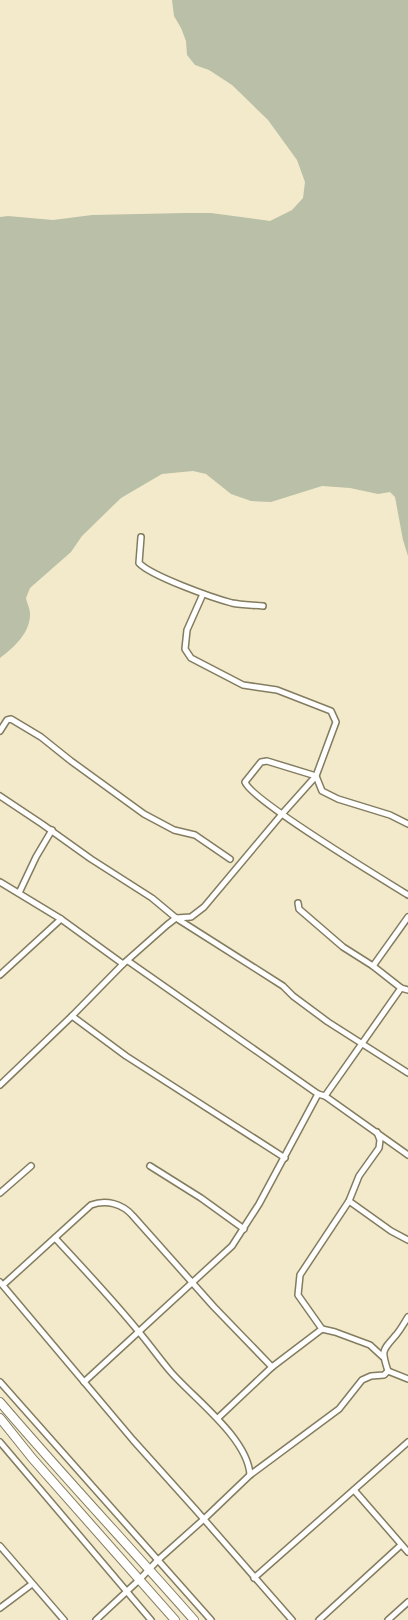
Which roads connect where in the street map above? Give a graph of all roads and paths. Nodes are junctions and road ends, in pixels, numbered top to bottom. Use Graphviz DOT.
graph roads {
  1 [pos="141,537"];
  2 [pos="203,594"];
  3 [pos="263,606"];
  4 [pos="0,731"];
  5 [pos="316,776"];
  6 [pos="0,796"];
  7 [pos="282,814"];
  8 [pos="408,824"];
  9 [pos="52,830"];
  10 [pos="230,859"];
  11 [pos="0,882"];
  12 [pos="19,893"];
  13 [pos="408,896"];
  14 [pos="298,903"];
  15 [pos="408,917"];
  16 [pos="176,918"];
  17 [pos="60,919"];
  18 [pos="126,963"];
  19 [pos="373,966"];
  20 [pos="1,974"];
  21 [pos="401,988"];
  22 [pos="408,990"];
  23 [pos="72,1016"];
  24 [pos="363,1043"];
  25 [pos="408,1074"];
  26 [pos="0,1084"];
  27 [pos="318,1094"];
  28 [pos="325,1096"];
  29 [pos="377,1132"];
  30 [pos="408,1154"];
  31 [pos="285,1158"];
  32 [pos="31,1166"];
  33 [pos="150,1166"];
  34 [pos="0,1194"];
  35 [pos="349,1201"];
  36 [pos="244,1229"];
  37 [pos="55,1238"];
  38 [pos="408,1240"];
  39 [pos="193,1283"];
  40 [pos="1,1284"];
  41 [pos="408,1317"];
  42 [pos="322,1329"];
  43 [pos="140,1332"];
  44 [pos="383,1357"];
  45 [pos="272,1367"];
  46 [pos="388,1371"];
  47 [pos="408,1379"];
  48 [pos="0,1382"];
  49 [pos="84,1382"];
  50 [pos="0,1402"];
  51 [pos="0,1418"];
  52 [pos="218,1418"];
  53 [pos="0,1442"];
  54 [pos="408,1442"];
  55 [pos="250,1475"];
  56 [pos="354,1490"];
  57 [pos="204,1519"];
  58 [pos="402,1545"];
  59 [pos="0,1546"];
  60 [pos="408,1552"];
  61 [pos="158,1560"];
  62 [pos="149,1568"];
  63 [pos="254,1578"];
  64 [pos="139,1580"];
  65 [pos="32,1584"];
  66 [pos="126,1592"];
  67 [pos="408,1602"];
  68 [pos="0,1608"];
  69 [pos="64,1620"];
  70 [pos="96,1620"];
  71 [pos="151,1620"];
  72 [pos="175,1620"];
  73 [pos="194,1620"];
  74 [pos="211,1620"];
  75 [pos="292,1620"];
  76 [pos="319,1620"];
  77 [pos="388,1620"];
  1 -- 2 [label="street"];
  2 -- 3 [label="street"];
  2 -- 5 [label="street"];
  4 -- 10 [label="street"];
  5 -- 7 [label="street"];
  5 -- 7 [label="street"];
  5 -- 8 [label="street"];
  6 -- 9 [label="street"];
  7 -- 13 [label="street"];
  7 -- 16 [label="street"];
  9 -- 12 [label="street"];
  9 -- 16 [label="street"];
  11 -- 12 [label="street"];
  12 -- 17 [label="street"];
  14 -- 19 [label="street"];
  15 -- 19 [label="street"];
  16 -- 18 [label="street"];
  16 -- 24 [label="street"];
  17 -- 18 [label="street"];
  17 -- 20 [label="street"];
  18 -- 23 [label="street"];
  18 -- 27 [label="street"];
  19 -- 21 [label="street"];
  21 -- 22 [label="street"];
  21 -- 24 [label="street"];
  23 -- 26 [label="street"];
  23 -- 31 [label="street"];
  24 -- 25 [label="street"];
  24 -- 28 [label="street"];
  27 -- 28 [label="street"];
  27 -- 31 [label="street"];
  28 -- 29 [label="street"];
  29 -- 30 [label="street"];
  29 -- 35 [label="street"];
  31 -- 36 [label="street"];
  32 -- 34 [label="street"];
  33 -- 36 [label="street"];
  35 -- 38 [label="street"];
  35 -- 42 [label="street"];
  36 -- 39 [label="street"];
  37 -- 39 [label="street"];
  37 -- 40 [label="street"];
  37 -- 43 [label="street"];
  39 -- 43 [label="street"];
  39 -- 45 [label="street"];
  40 -- 49 [label="street"];
  41 -- 44 [label="street"];
  42 -- 44 [label="street"];
  42 -- 45 [label="street"];
  43 -- 49 [label="street"];
  43 -- 52 [label="street"];
  44 -- 46 [label="street"];
  45 -- 52 [label="street"];
  46 -- 47 [label="street"];
  46 -- 55 [label="street"];
  48 -- 61 [label="street"];
  49 -- 57 [label="street"];
  50 -- 62 [label="main road"];
  51 -- 64 [label="main road"];
  52 -- 55 [label="street"];
  53 -- 66 [label="street"];
  54 -- 56 [label="street"];
  55 -- 57 [label="street"];
  56 -- 58 [label="street"];
  56 -- 63 [label="street"];
  57 -- 61 [label="street"];
  57 -- 63 [label="street"];
  58 -- 60 [label="street"];
  58 -- 76 [label="street"];
  59 -- 65 [label="street"];
  61 -- 62 [label="street"];
  61 -- 74 [label="street"];
  62 -- 64 [label="street"];
  62 -- 73 [label="main road"];
  63 -- 75 [label="street"];
  64 -- 66 [label="street"];
  64 -- 72 [label="main road"];
  65 -- 68 [label="street"];
  65 -- 69 [label="street"];
  66 -- 70 [label="street"];
  66 -- 71 [label="street"];
  67 -- 77 [label="street"];
}
